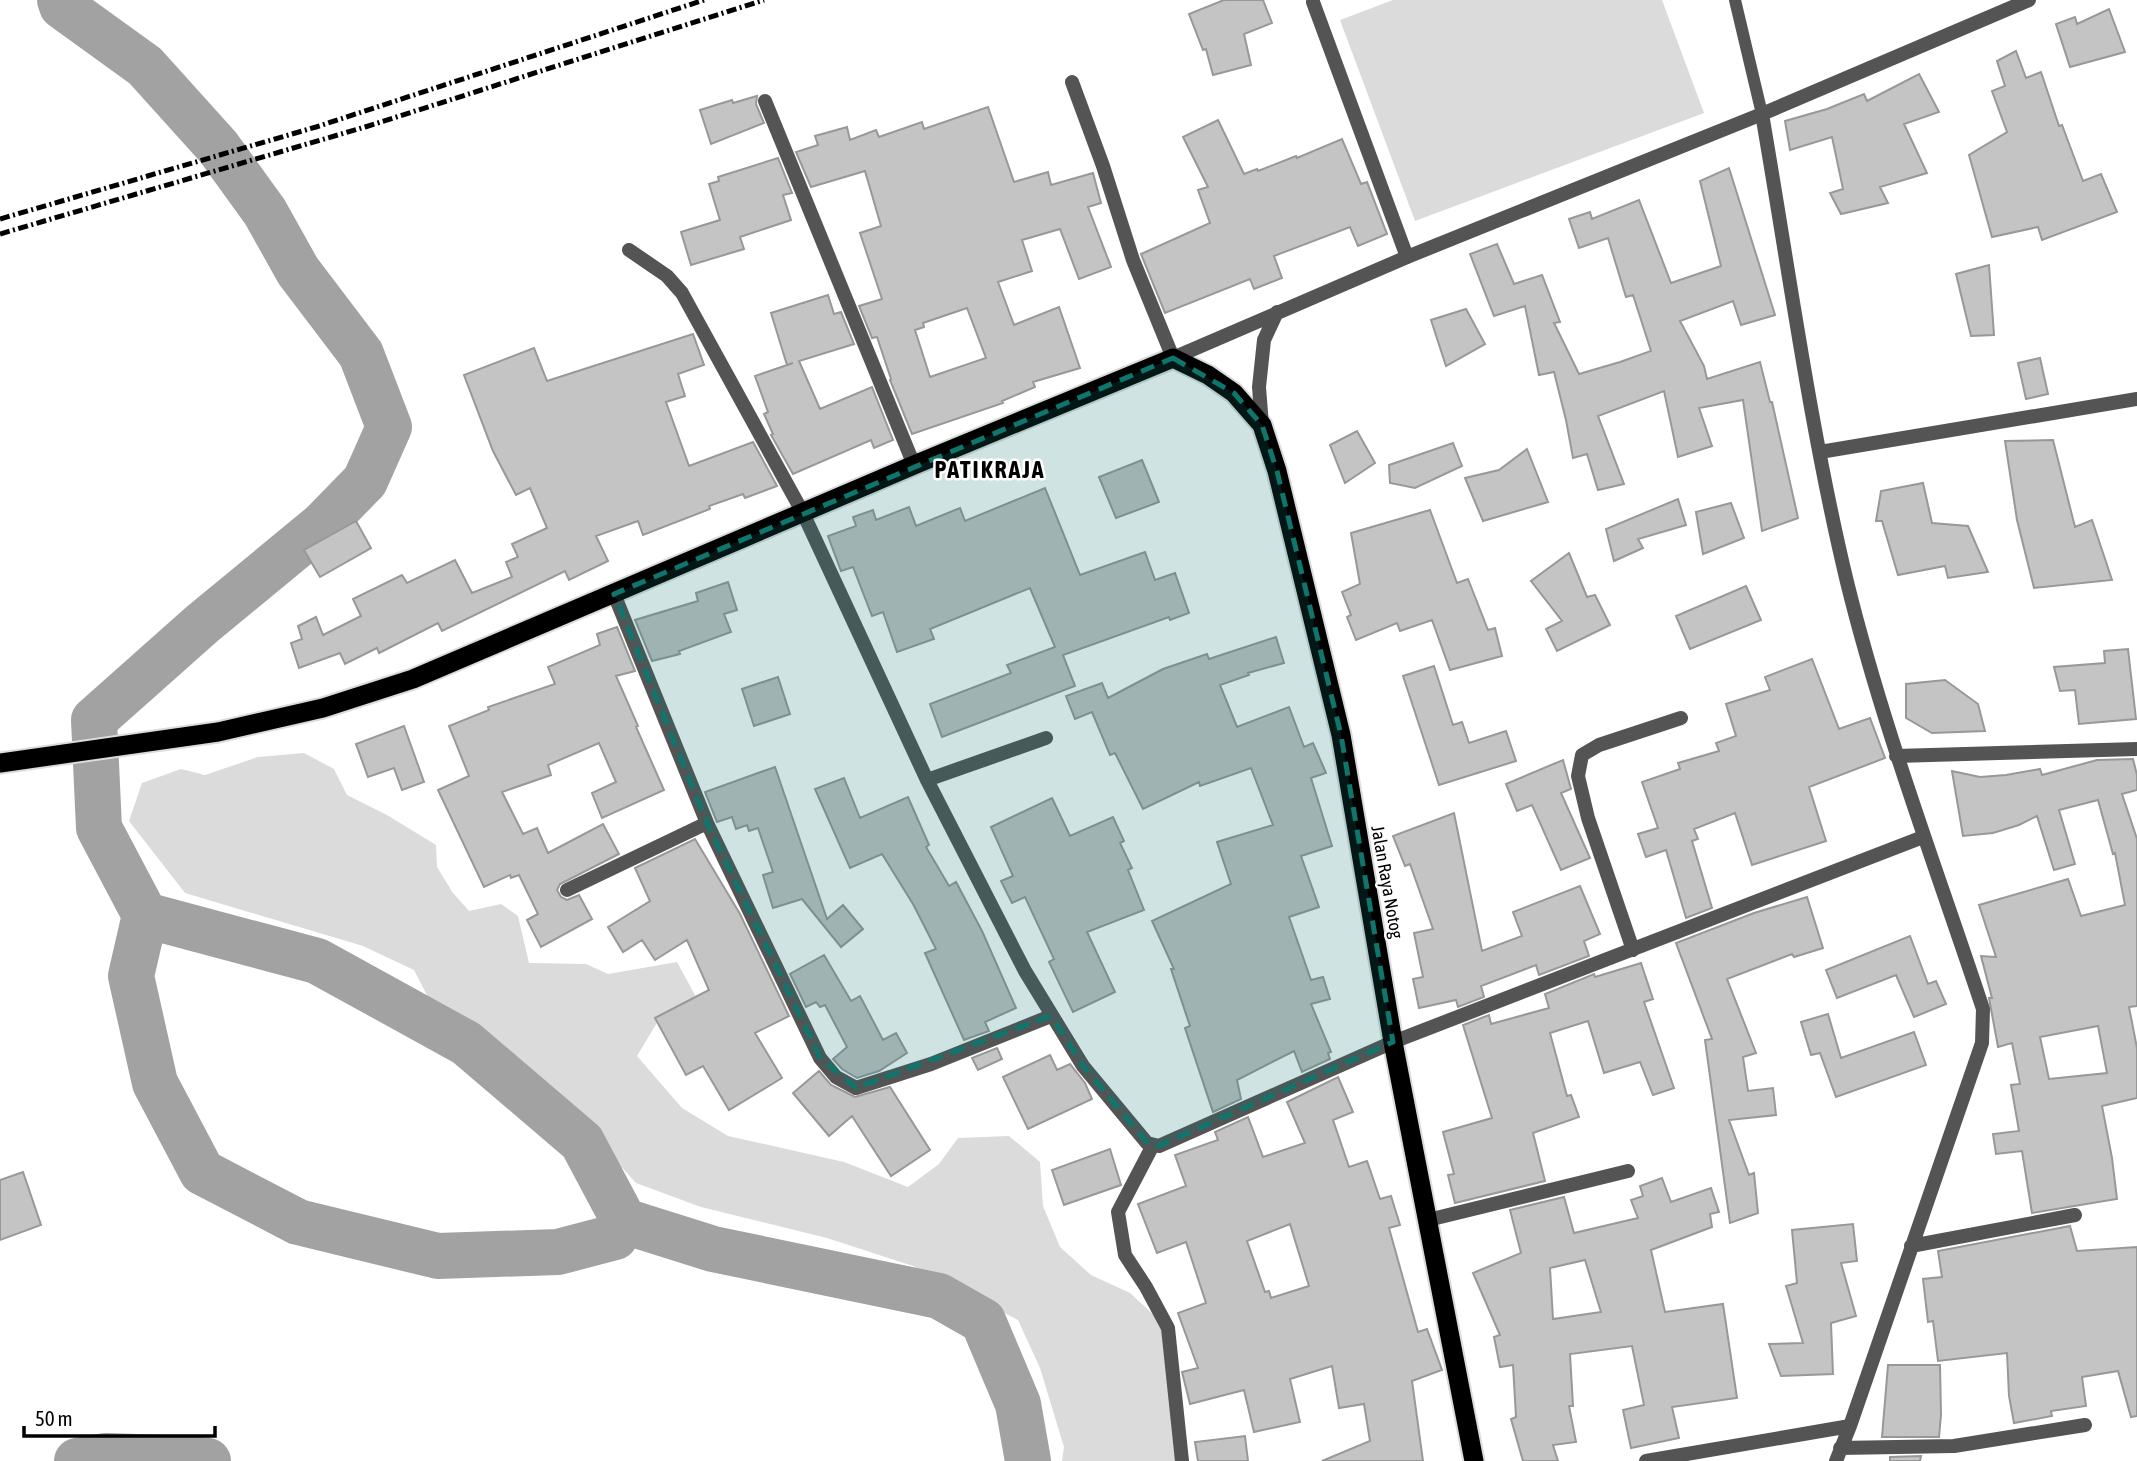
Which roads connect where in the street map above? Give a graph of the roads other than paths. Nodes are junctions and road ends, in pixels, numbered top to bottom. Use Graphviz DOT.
graph roads {
  1 [pos="1735,0"];
  2 [pos="2029,0"];
  3 [pos="1313,2"];
  4 [pos="1072,82"];
  5 [pos="765,101"];
  6 [pos="1762,114"];
  7 [pos="629,250"];
  8 [pos="1407,257"];
  9 [pos="1277,312"];
  10 [pos="1173,358"];
  11 [pos="2137,399"];
  12 [pos="1262,425"];
  13 [pos="1820,452"];
  14 [pos="914,465"];
  15 [pos="803,513"];
  16 [pos="614,594"];
  17 [pos="1681,718"];
  18 [pos="1046,738"];
  19 [pos="2137,749"];
  20 [pos="1896,756"];
  21 [pos="0,763"];
  22 [pos="928,780"];
  23 [pos="707,823"];
  24 [pos="1923,837"];
  25 [pos="566,890"];
  26 [pos="1633,950"];
  27 [pos="1051,1016"];
  28 [pos="1393,1042"];
  29 [pos="1153,1145"];
  30 [pos="1628,1171"];
  31 [pos="2075,1215"];
  32 [pos="1429,1220"];
  33 [pos="1911,1246"];
  34 [pos="1850,1426"];
  35 [pos="2085,1426"];
  36 [pos="1838,1455"];
  37 [pos="1182,1461"];
  38 [pos="1474,1461"];
  39 [pos="1646,1461"];
  1 -- 6 [label="lane"];
  2 -- 6 [label="street"];
  3 -- 8 [label="street"];
  4 -- 10 [label="street"];
  5 -- 14 [label="street"];
  6 -- 8 [label="street"];
  6 -- 13 [label="street"];
  7 -- 15 [label="street"];
  8 -- 9 [label="street"];
  9 -- 10 [label="street"];
  9 -- 12 [label="street"];
  10 -- 12 [label="highway, Jalan Raya Notog"];
  10 -- 14 [label="highway"];
  11 -- 13 [label="street"];
  12 -- 28 [label="highway, Jalan Raya Notog"];
  13 -- 20 [label="street"];
  14 -- 15 [label="highway"];
  15 -- 16 [label="highway"];
  15 -- 22 [label="street"];
  16 -- 21 [label="highway"];
  16 -- 23 [label="street"];
  17 -- 26 [label="street"];
  18 -- 22 [label="street"];
  19 -- 20 [label="street"];
  20 -- 24 [label="street"];
  22 -- 27 [label="street"];
  23 -- 25 [label="street"];
  23 -- 27 [label="street"];
  24 -- 26 [label="street"];
  24 -- 33 [label="street"];
  26 -- 28 [label="street"];
  27 -- 29 [label="street"];
  28 -- 29 [label="street"];
  28 -- 32 [label="highway, Jalan Raya Notog"];
  29 -- 37 [label="street"];
  30 -- 32 [label="street"];
  31 -- 33 [label="street"];
  32 -- 38 [label="highway, Jalan Raya Notog"];
  33 -- 34 [label="street"];
  34 -- 36 [label="street"];
  34 -- 39 [label="street"];
  35 -- 36 [label="street"];
}
